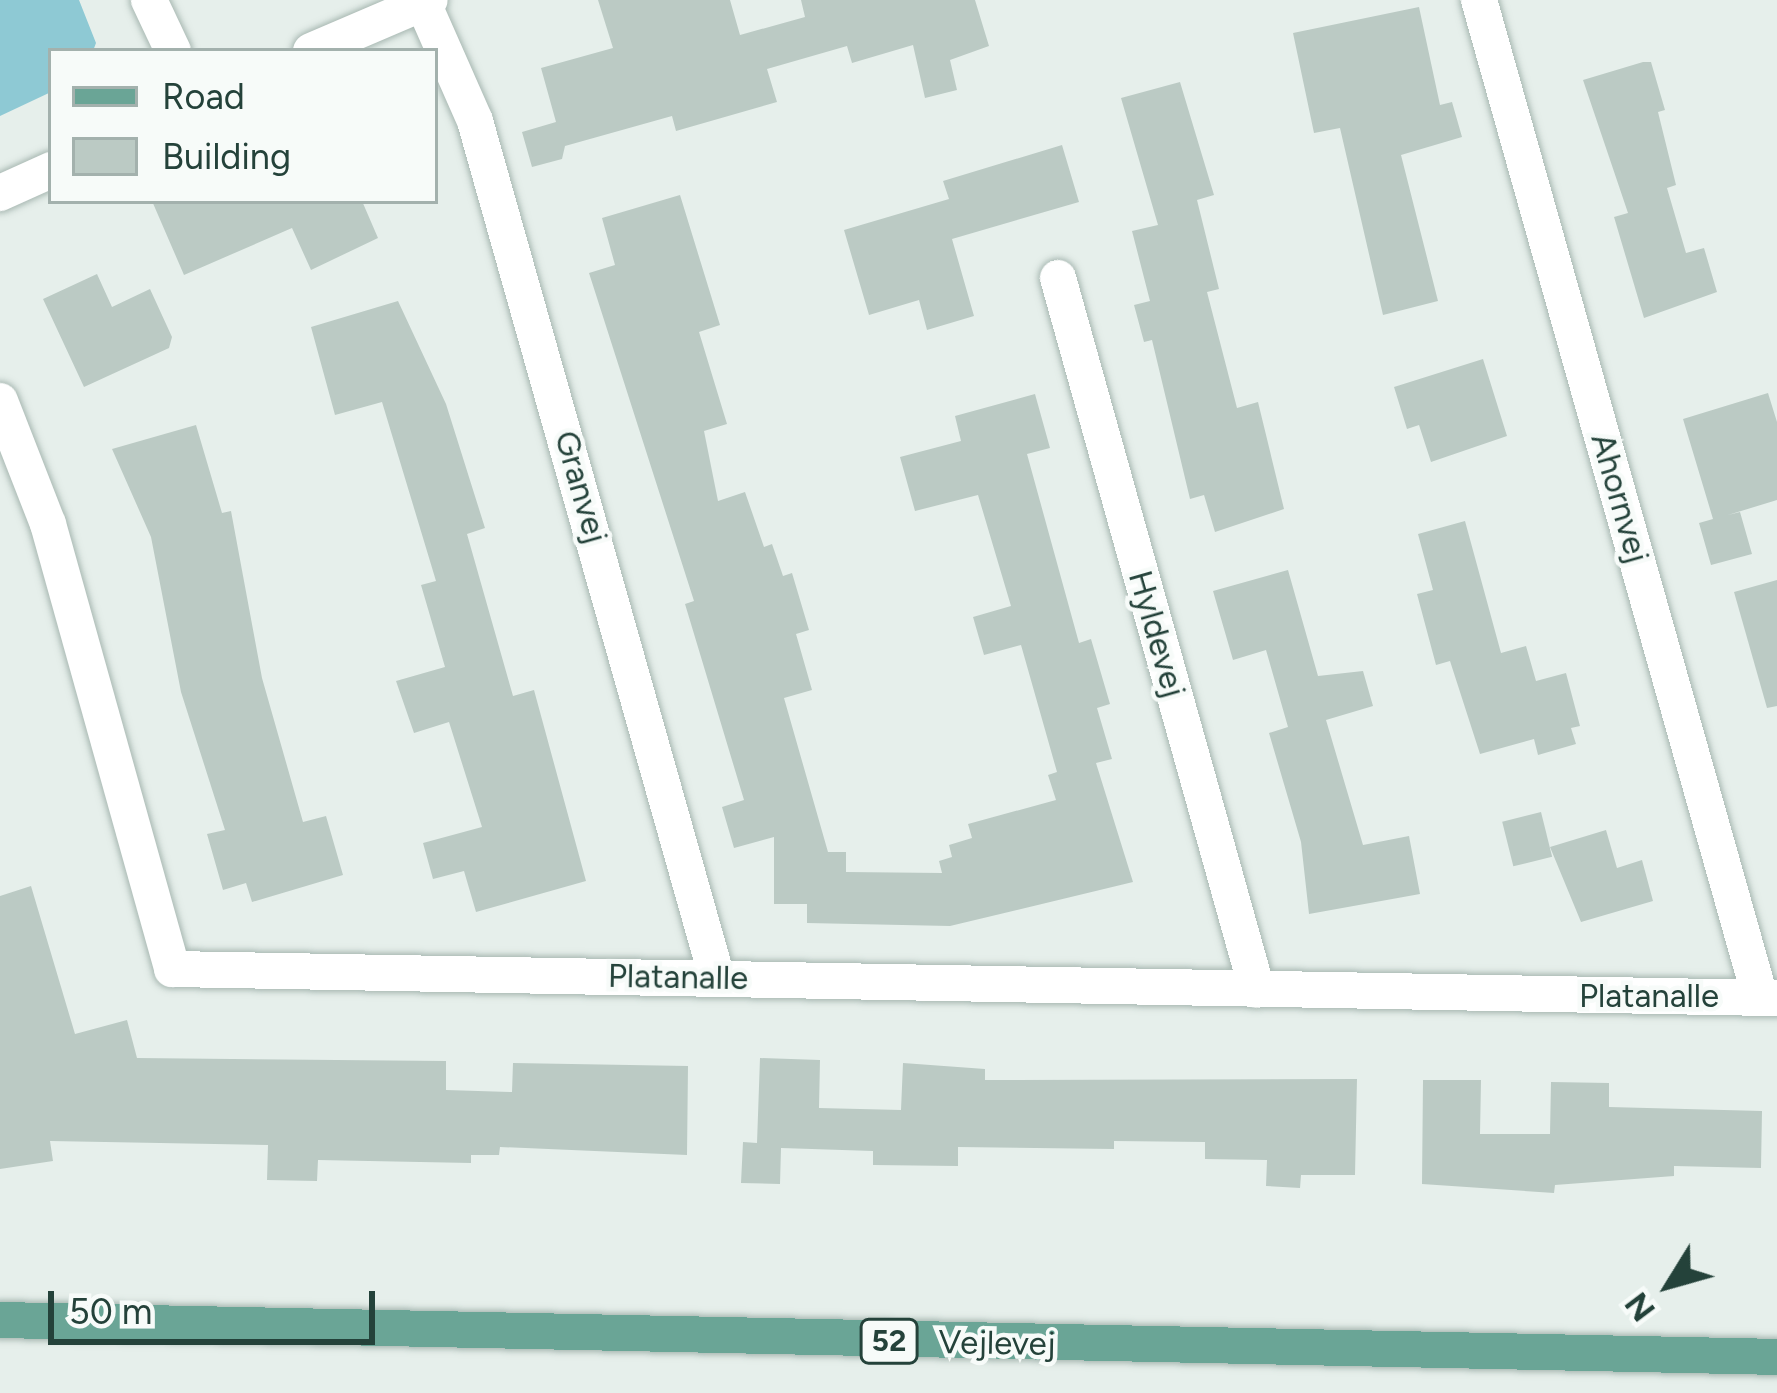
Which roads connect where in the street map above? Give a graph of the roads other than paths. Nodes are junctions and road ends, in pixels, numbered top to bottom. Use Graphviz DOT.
graph roads {
  1 [pos="149,0"];
  2 [pos="1479,0"];
  3 [pos="427,2"];
  4 [pos="171,48"];
  5 [pos="317,48"];
  6 [pos="48,171"];
  7 [pos="0,194"];
  8 [pos="1058,278"];
  9 [pos="0,401"];
  10 [pos="717,978"];
  11 [pos="1256,990"];
  12 [pos="1768,997"];
  13 [pos="0,1320"];
  14 [pos="1777,1357"];
  1 -- 4 [label="street"];
  2 -- 12 [label="street, Ahornvej"];
  3 -- 5 [label="street"];
  3 -- 10 [label="street, Granvej"];
  6 -- 7 [label="street"];
  8 -- 11 [label="street, Hyldevej"];
  9 -- 10 [label="street, Platanalle"];
  10 -- 11 [label="street, Platanalle"];
  11 -- 12 [label="street, Platanalle"];
  13 -- 14 [label="main road, Vejlevej / 52"];
}
